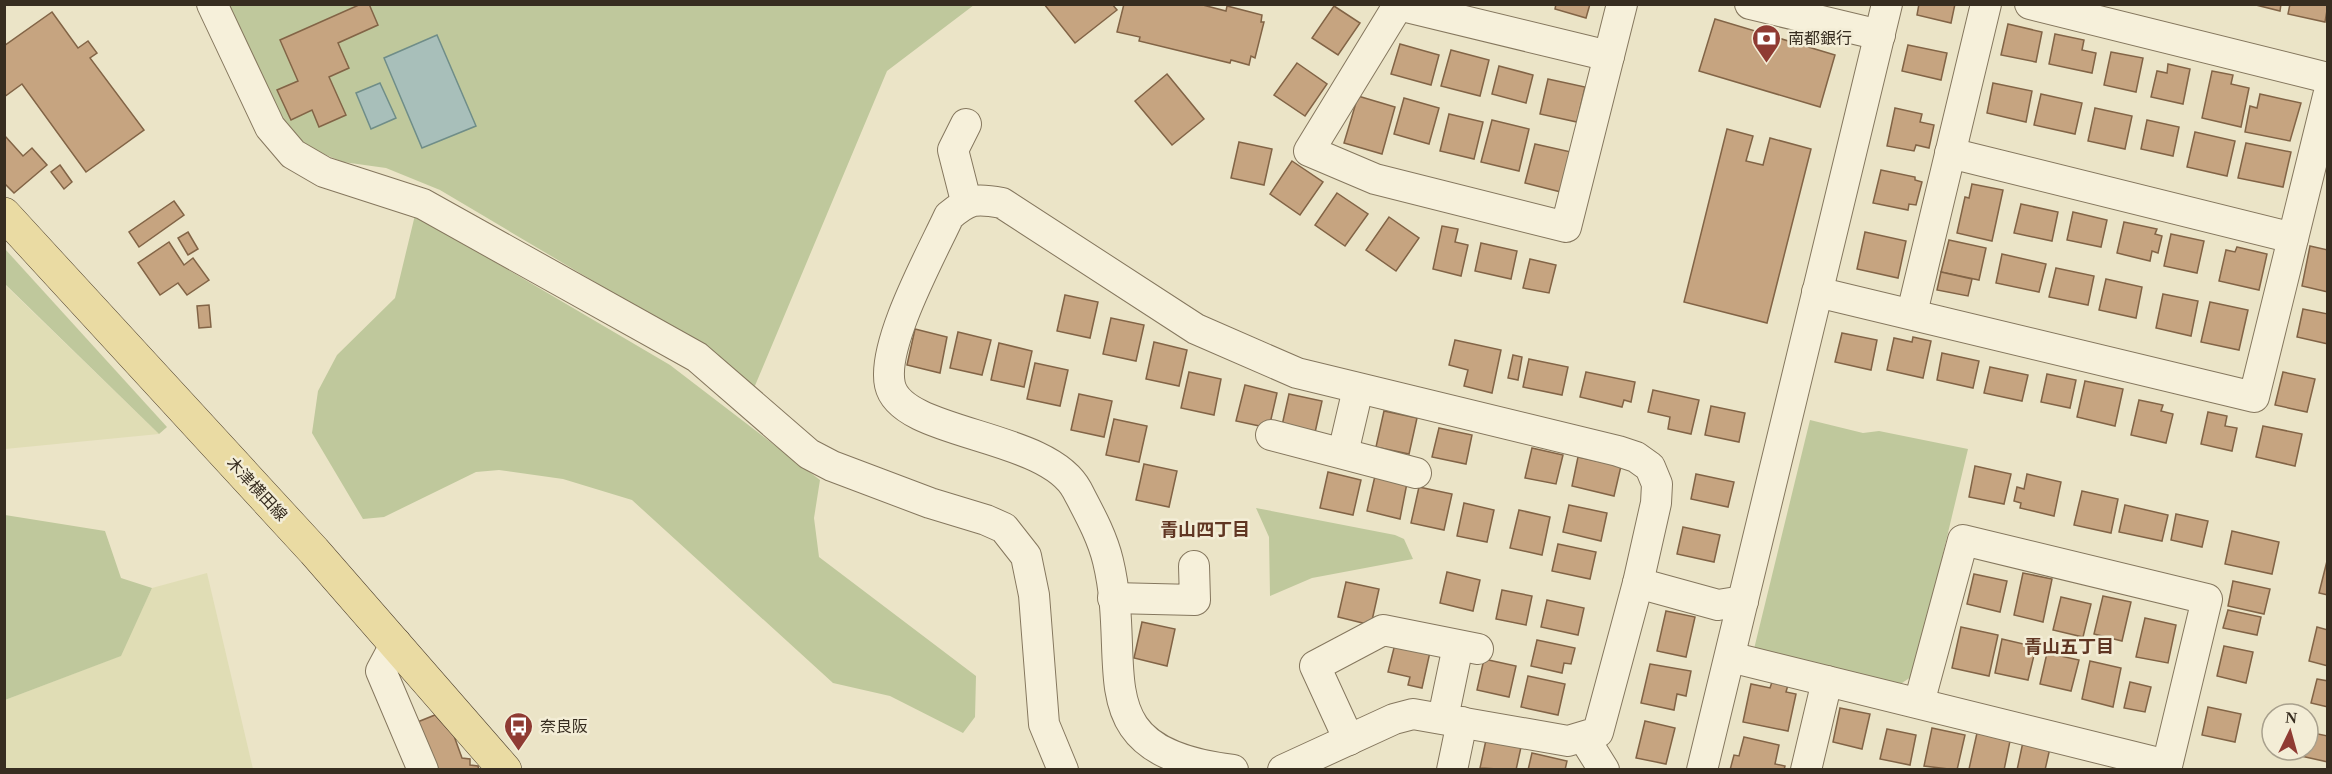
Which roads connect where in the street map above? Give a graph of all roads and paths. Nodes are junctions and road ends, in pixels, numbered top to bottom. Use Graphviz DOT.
graph roads {
  1 [pos="212,4"];
  2 [pos="1622,4"];
  3 [pos="1750,4"];
  4 [pos="1887,4"];
  5 [pos="1986,4"];
  6 [pos="2030,4"];
  7 [pos="1398,5"];
  8 [pos="1880,35"];
  9 [pos="1609,56"];
  10 [pos="2328,78"];
  11 [pos="2328,96"];
  12 [pos="966,124"];
  13 [pos="1950,153"];
  14 [pos="966,201"];
  15 [pos="4,214"];
  16 [pos="2293,238"];
  17 [pos="1817,292"];
  18 [pos="1912,313"];
  19 [pos="1358,389"];
  20 [pos="1271,435"];
  21 [pos="1343,453"];
  22 [pos="1416,474"];
  23 [pos="1194,566"];
  24 [pos="1638,583"];
  25 [pos="1113,598"];
  26 [pos="1743,602"];
  27 [pos="396,643"];
  28 [pos="1730,657"];
  29 [pos="1827,681"];
  30 [pos="1919,703"];
  31 [pos="1453,720"];
  32 [pos="1584,738"];
  33 [pos="1349,740"];
  34 [pos="2167,767"];
  35 [pos="1214,768"];
  36 [pos="423,770"];
  37 [pos="505,770"];
  38 [pos="1063,770"];
  39 [pos="1283,770"];
  40 [pos="1452,770"];
  41 [pos="1604,770"];
  42 [pos="1702,770"];
  43 [pos="1806,770"];
  1 -- 38 [label="street"];
  2 -- 9 [label="street"];
  3 -- 8 [label="street"];
  4 -- 8 [label="street"];
  5 -- 13 [label="street"];
  6 -- 10 [label="street"];
  7 -- 9 [label="street"];
  7 -- 9 [label="street"];
  8 -- 17 [label="street"];
  11 -- 16 [label="street"];
  12 -- 14 [label="street"];
  13 -- 16 [label="street"];
  13 -- 18 [label="street"];
  14 -- 19 [label="street"];
  14 -- 25 [label="street"];
  15 -- 27 [label="main road, 木津横田線"];
  16 -- 18 [label="street"];
  17 -- 18 [label="street"];
  17 -- 26 [label="street"];
  19 -- 21 [label="street"];
  19 -- 24 [label="street"];
  20 -- 21 [label="street"];
  21 -- 22 [label="street"];
  23 -- 25 [label="street"];
  24 -- 26 [label="street"];
  24 -- 32 [label="street"];
  25 -- 35 [label="street"];
  26 -- 28 [label="street"];
  27 -- 36 [label="street"];
  27 -- 37 [label="main road, 木津横田線"];
  28 -- 29 [label="street"];
  28 -- 42 [label="street"];
  29 -- 30 [label="street"];
  29 -- 43 [label="street"];
  30 -- 34 [label="street"];
  30 -- 34 [label="street"];
  31 -- 32 [label="street"];
  31 -- 33 [label="street"];
  31 -- 33 [label="street"];
  31 -- 40 [label="street"];
  32 -- 41 [label="street"];
  33 -- 39 [label="street"];
}
